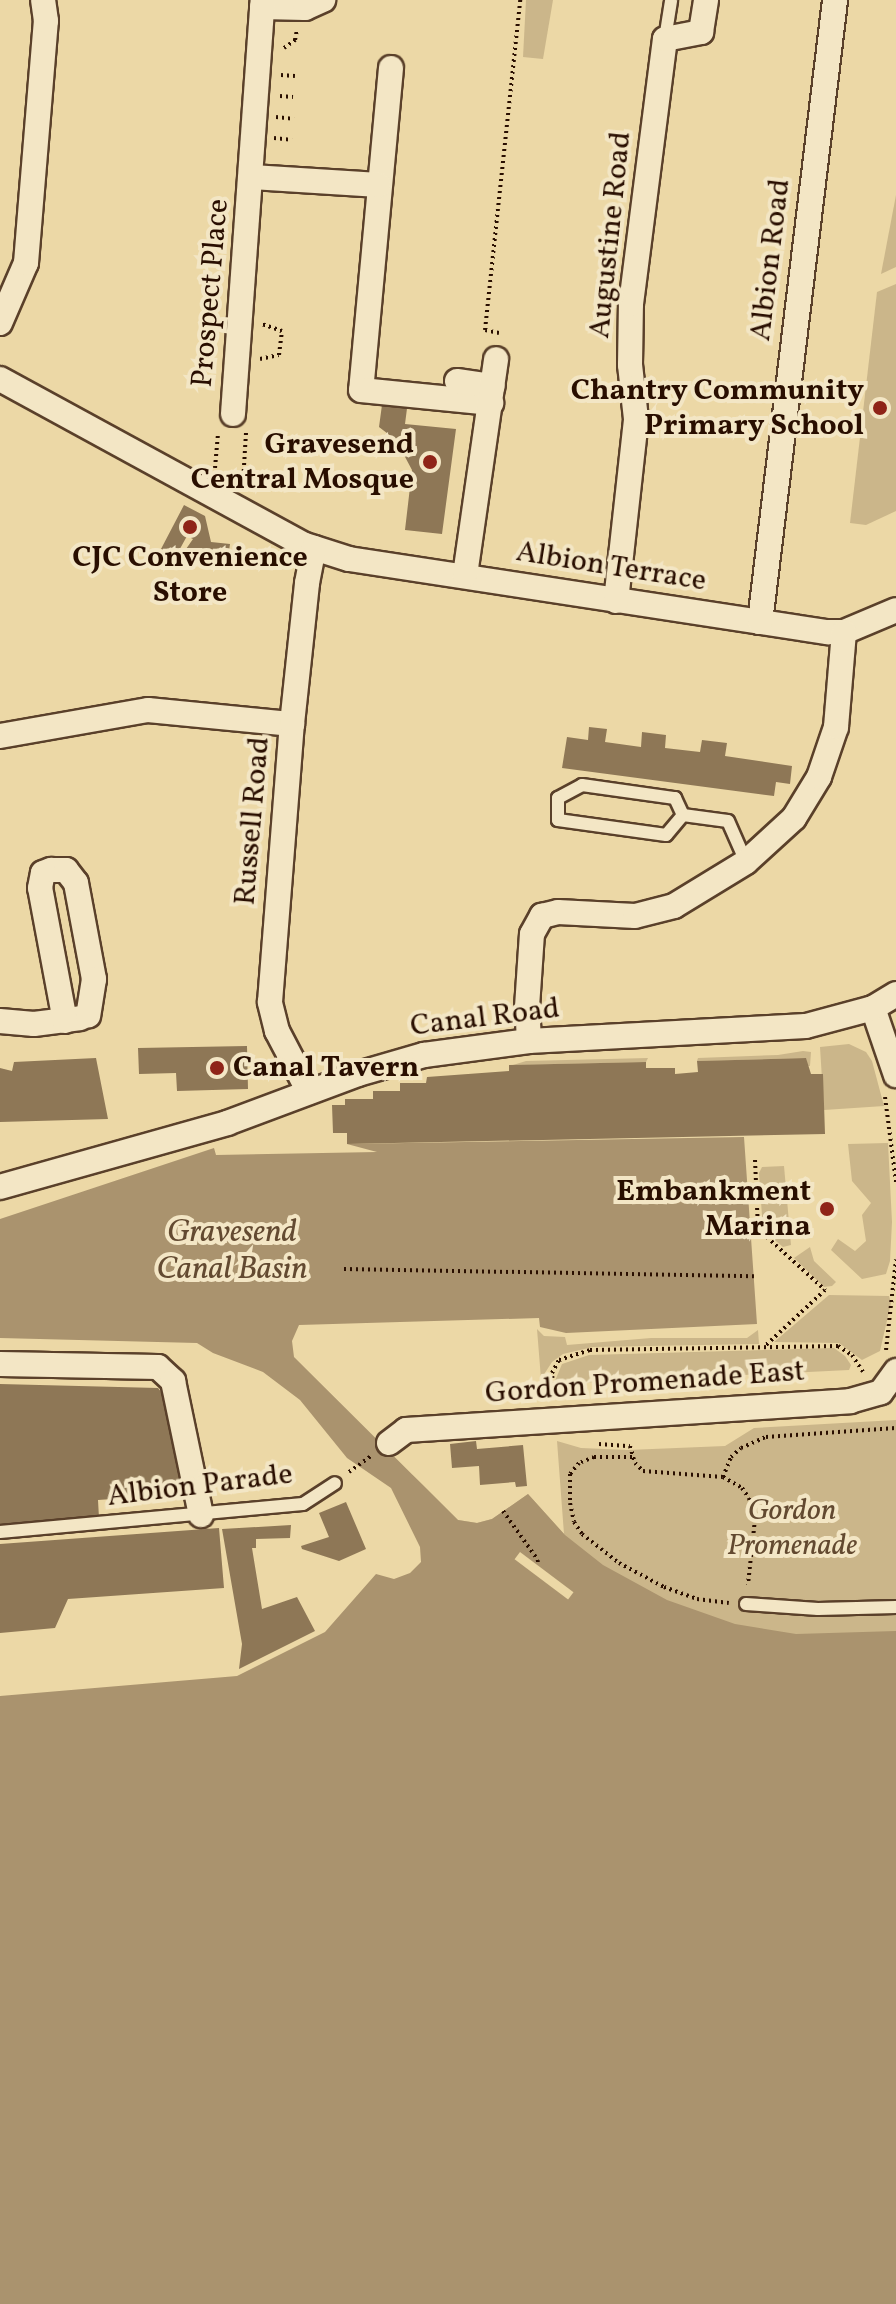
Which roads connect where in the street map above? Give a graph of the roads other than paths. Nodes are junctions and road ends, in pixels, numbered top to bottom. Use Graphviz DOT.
graph roads {
  1 [pos="43,0"];
  2 [pos="323,0"];
  3 [pos="671,0"];
  4 [pos="706,0"];
  5 [pos="835,0"];
  6 [pos="262,4"];
  7 [pos="665,39"];
  8 [pos="391,68"];
  9 [pos="252,177"];
  10 [pos="379,185"];
  11 [pos="0,323"];
  12 [pos="496,359"];
  13 [pos="0,379"];
  14 [pos="457,381"];
  15 [pos="492,394"];
  16 [pos="233,414"];
  17 [pos="314,548"];
  18 [pos="465,575"];
  19 [pos="616,601"];
  20 [pos="896,610"];
  21 [pos="760,622"];
  22 [pos="844,632"];
  23 [pos="292,724"];
  24 [pos="0,736"];
  25 [pos="683,815"];
  26 [pos="746,862"];
  27 [pos="896,994"];
  28 [pos="873,1008"];
  29 [pos="86,1017"];
  30 [pos="0,1021"];
  31 [pos="529,1041"];
  32 [pos="890,1082"];
  33 [pos="309,1092"];
  34 [pos="0,1187"];
  35 [pos="0,1364"];
  36 [pos="889,1370"];
  37 [pos="389,1443"];
  38 [pos="335,1483"];
  39 [pos="201,1515"];
  40 [pos="0,1532"];
  41 [pos="746,1604"];
  42 [pos="896,1607"];
  1 -- 11 [label="street"];
  2 -- 6 [label="street, Prospect Place"];
  3 -- 7 [label="lane"];
  4 -- 7 [label="street"];
  5 -- 21 [label="street, Albion Road"];
  6 -- 9 [label="street, Prospect Place"];
  7 -- 19 [label="street, Augustine Road"];
  8 -- 10 [label="street"];
  9 -- 10 [label="street, Prospect Place"];
  9 -- 16 [label="street, Prospect Place"];
  10 -- 15 [label="street"];
  12 -- 15 [label="street"];
  13 -- 17 [label="street, Albion Terrace"];
  14 -- 15 [label="street"];
  15 -- 18 [label="street"];
  17 -- 18 [label="street, Albion Terrace"];
  17 -- 23 [label="street, Russell Road"];
  18 -- 19 [label="street, Albion Terrace"];
  19 -- 21 [label="street, Albion Terrace"];
  20 -- 22 [label="street, Albion Terrace"];
  21 -- 22 [label="street, Albion Terrace"];
  22 -- 26 [label="street"];
  23 -- 24 [label="street"];
  23 -- 33 [label="street, Russell Road"];
  25 -- 25 [label="lane"];
  25 -- 26 [label="lane"];
  26 -- 31 [label="street"];
  27 -- 28 [label="street, Canal Road"];
  28 -- 31 [label="street, Canal Road"];
  28 -- 32 [label="street"];
  29 -- 29 [label="street"];
  29 -- 30 [label="street"];
  31 -- 33 [label="street, Canal Road"];
  33 -- 34 [label="street, Canal Road"];
  35 -- 39 [label="street"];
  36 -- 37 [label="street, Gordon Promenade East"];
  38 -- 39 [label="lane, Albion Parade"];
  39 -- 40 [label="lane, Albion Parade"];
  41 -- 42 [label="lane"];
}
